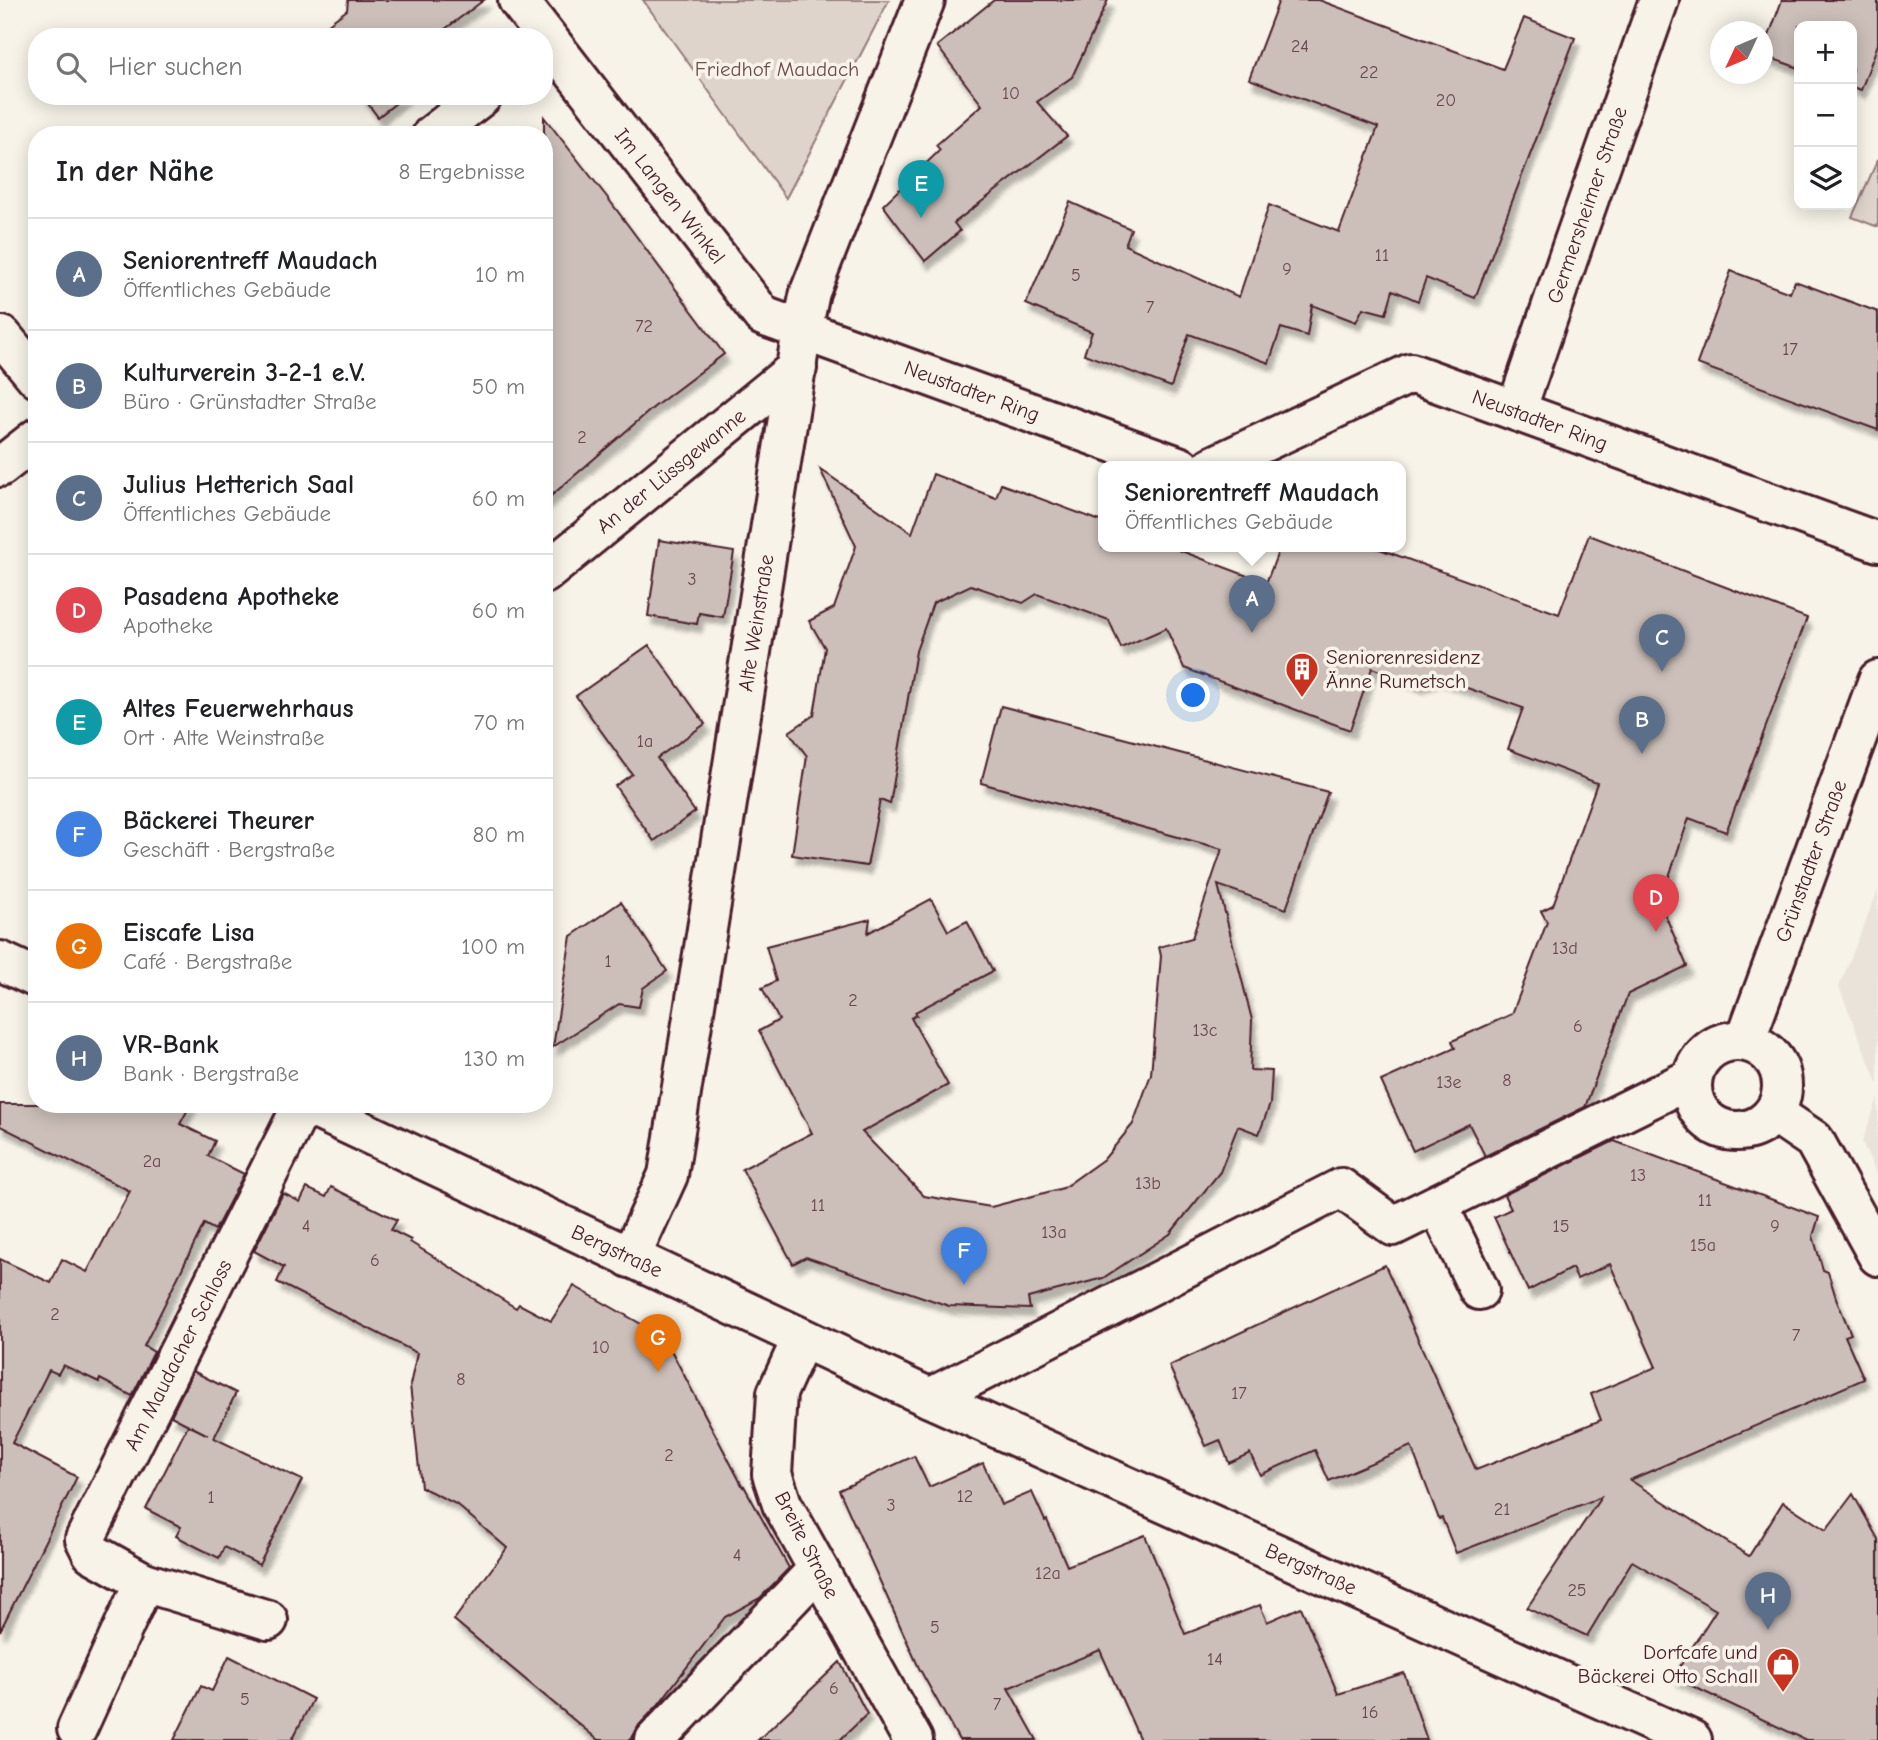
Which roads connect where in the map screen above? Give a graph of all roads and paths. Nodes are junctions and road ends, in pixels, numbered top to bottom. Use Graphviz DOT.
graph roads {
  1 [pos="518,0"];
  2 [pos="925,0"];
  3 [pos="1659,0"];
  4 [pos="536,28"];
  5 [pos="553,52"];
  6 [pos="470,105"];
  7 [pos="444,126"];
  8 [pos="802,330"];
  9 [pos="0,338"];
  10 [pos="28,367"];
  11 [pos="797,368"];
  12 [pos="1516,411"];
  13 [pos="28,445"];
  14 [pos="1164,461"];
  15 [pos="1224,461"];
  16 [pos="0,467"];
  17 [pos="1878,542"];
  18 [pos="553,568"];
  19 [pos="1878,680"];
  20 [pos="0,961"];
  21 [pos="28,974"];
  22 [pos="1745,1041"];
  23 [pos="1692,1078"];
  24 [pos="299,1113"];
  25 [pos="323,1113"];
  26 [pos="1774,1113"];
  27 [pos="1438,1205"];
  28 [pos="1878,1256"];
  29 [pos="630,1258"];
  30 [pos="1479,1290"];
  31 [pos="802,1338"];
  32 [pos="930,1398"];
  33 [pos="818,1569"];
  34 [pos="144,1582"];
  35 [pos="268,1620"];
  36 [pos="77,1729"];
  37 [pos="655,1740"];
  38 [pos="913,1740"];
  39 [pos="1692,1740"];
  1 -- 4 [label="street, Im Langen Winkel"];
  2 -- 8 [label="street, Alte Weinstraße"];
  3 -- 12 [label="street, Germersheimer Straße"];
  5 -- 8 [label="street, Im Langen Winkel"];
  6 -- 7 [label="street"];
  8 -- 11 [label="street, Alte Weinstraße"];
  8 -- 14 [label="street, Neustadter Ring"];
  9 -- 10 [label="street"];
  11 -- 18 [label="street, An der Lüssgewanne"];
  11 -- 29 [label="street, Alte Weinstraße"];
  12 -- 15 [label="street, Neustadter Ring"];
  12 -- 17 [label="street, Neustadter Ring"];
  13 -- 16 [label="street"];
  19 -- 22 [label="street, Grünstadter Straße"];
  20 -- 21 [label="street"];
  22 -- 23 [label="street"];
  22 -- 26 [label="street"];
  23 -- 26 [label="street"];
  23 -- 27 [label="street"];
  24 -- 34 [label="street, Am Maudacher Schloss"];
  25 -- 29 [label="street, Bergstraße"];
  26 -- 28 [label="street"];
  27 -- 30 [label="street"];
  27 -- 32 [label="street"];
  29 -- 31 [label="street, Bergstraße"];
  31 -- 32 [label="street, Bergstraße"];
  31 -- 33 [label="street, Breite Straße"];
  32 -- 39 [label="street, Bergstraße"];
  33 -- 37 [label="street"];
  33 -- 38 [label="street, Breite Straße"];
  34 -- 35 [label="street, Am Maudacher Schloss"];
  34 -- 36 [label="street"];
}
